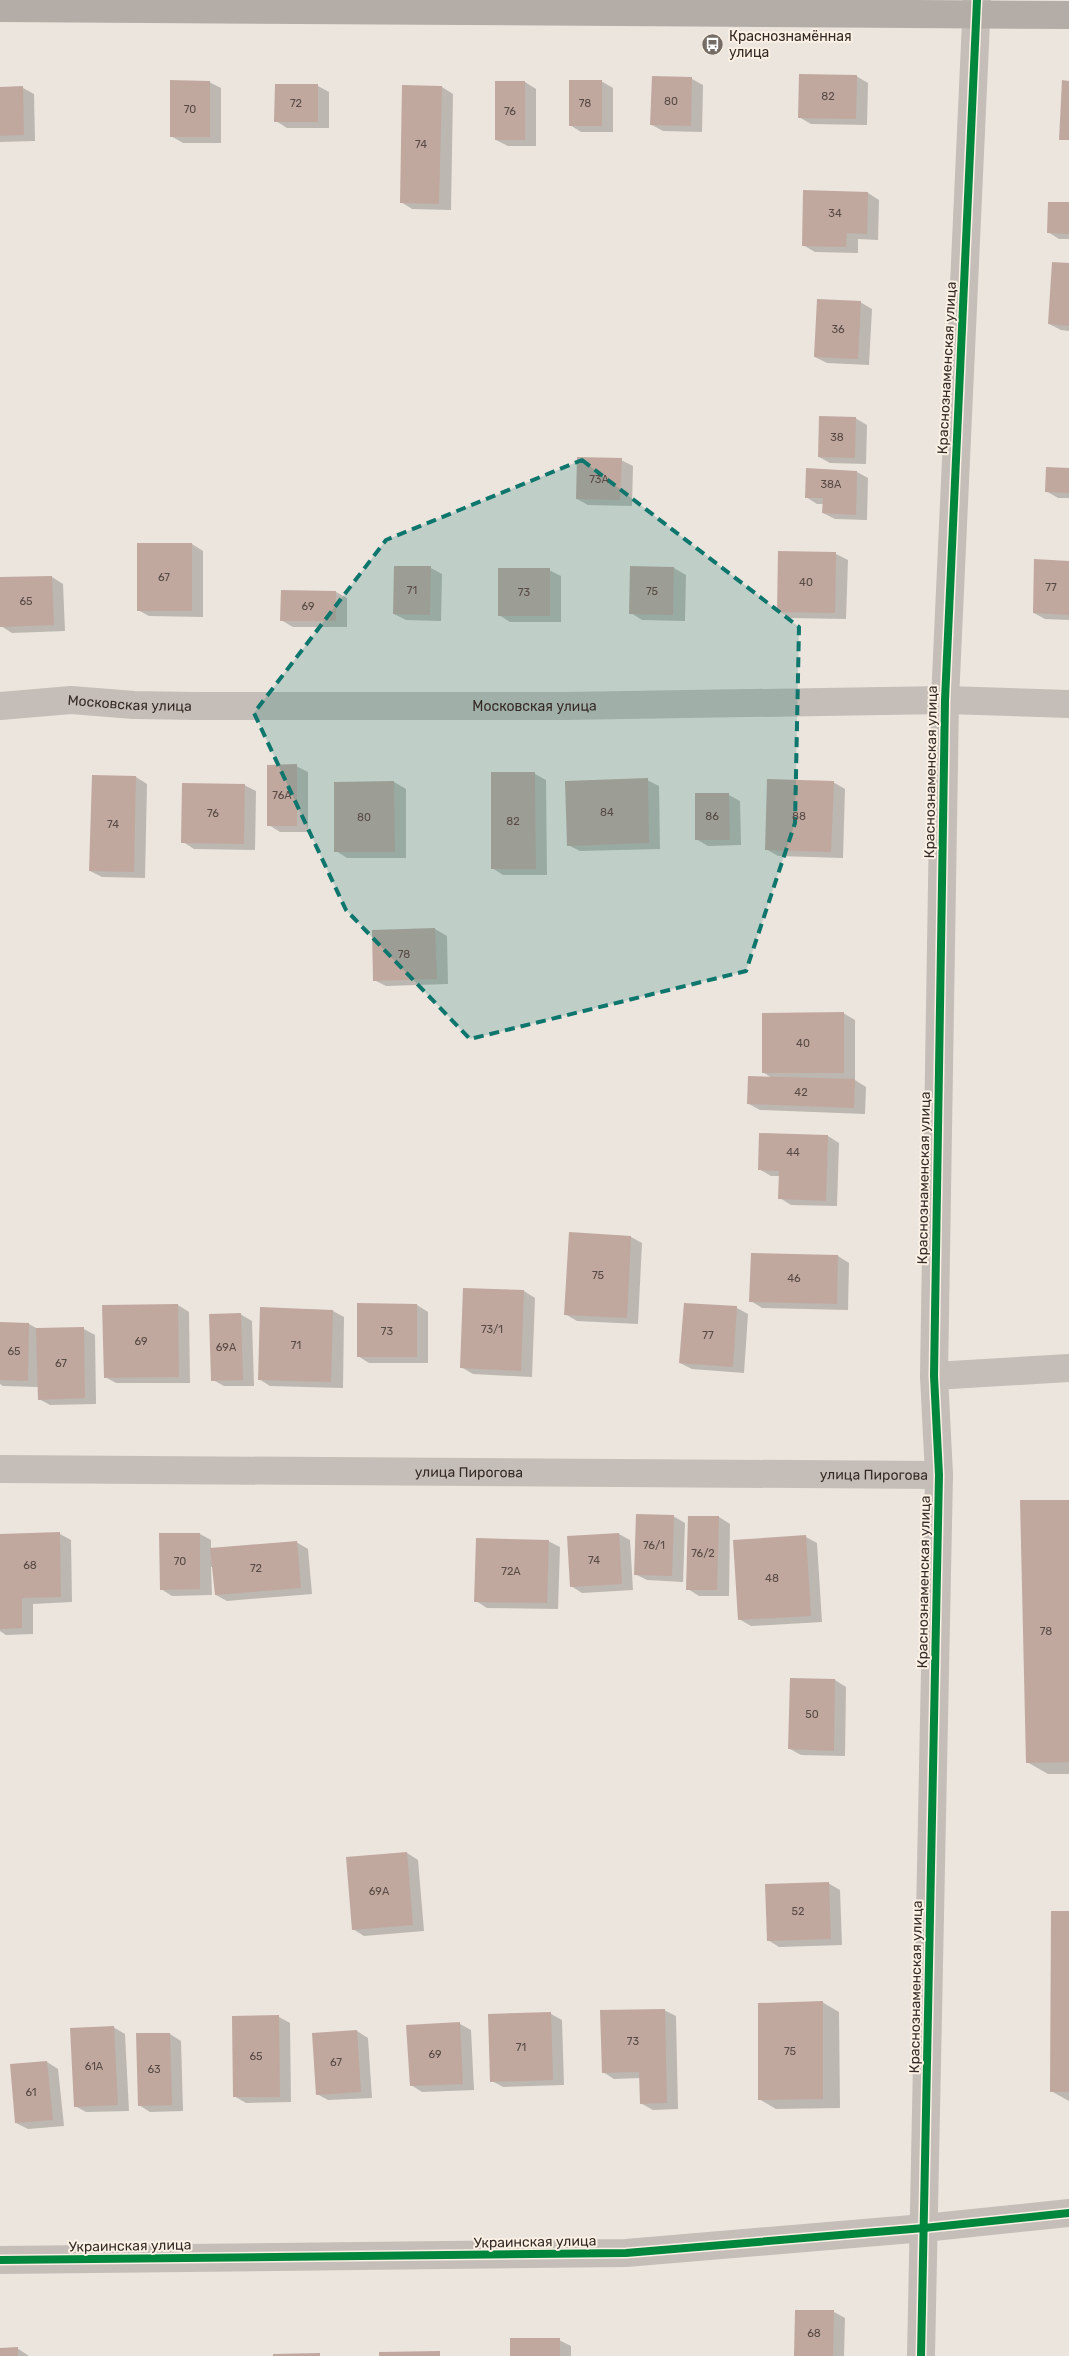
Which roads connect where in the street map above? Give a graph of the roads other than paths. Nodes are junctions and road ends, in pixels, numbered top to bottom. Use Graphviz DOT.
graph roads {
  1 [pos="977,6"];
  2 [pos="0,8"];
  3 [pos="1069,14"];
  4 [pos="945,700"];
  5 [pos="1069,704"];
  6 [pos="0,706"];
  7 [pos="1069,1368"];
  8 [pos="934,1376"];
  9 [pos="0,1469"];
  10 [pos="939,1476"];
  11 [pos="1069,2213"];
  12 [pos="924,2228"];
  13 [pos="0,2260"];
  14 [pos="921,2356"];
  1 -- 2 [label="main road"];
  1 -- 3 [label="main road"];
  1 -- 4 [label="street, Краснознаменская улица"];
  4 -- 5 [label="street, Московская улица"];
  4 -- 6 [label="street, Московская улица"];
  4 -- 8 [label="street, Краснознаменская улица"];
  7 -- 8 [label="street"];
  8 -- 10 [label="street, Краснознаменская улица"];
  9 -- 10 [label="street, улица Пирогова"];
  10 -- 12 [label="street, Краснознаменская улица"];
  11 -- 12 [label="street, Украинская улица"];
  12 -- 13 [label="street, Украинская улица"];
  12 -- 14 [label="street, Краснознаменская улица"];
}
